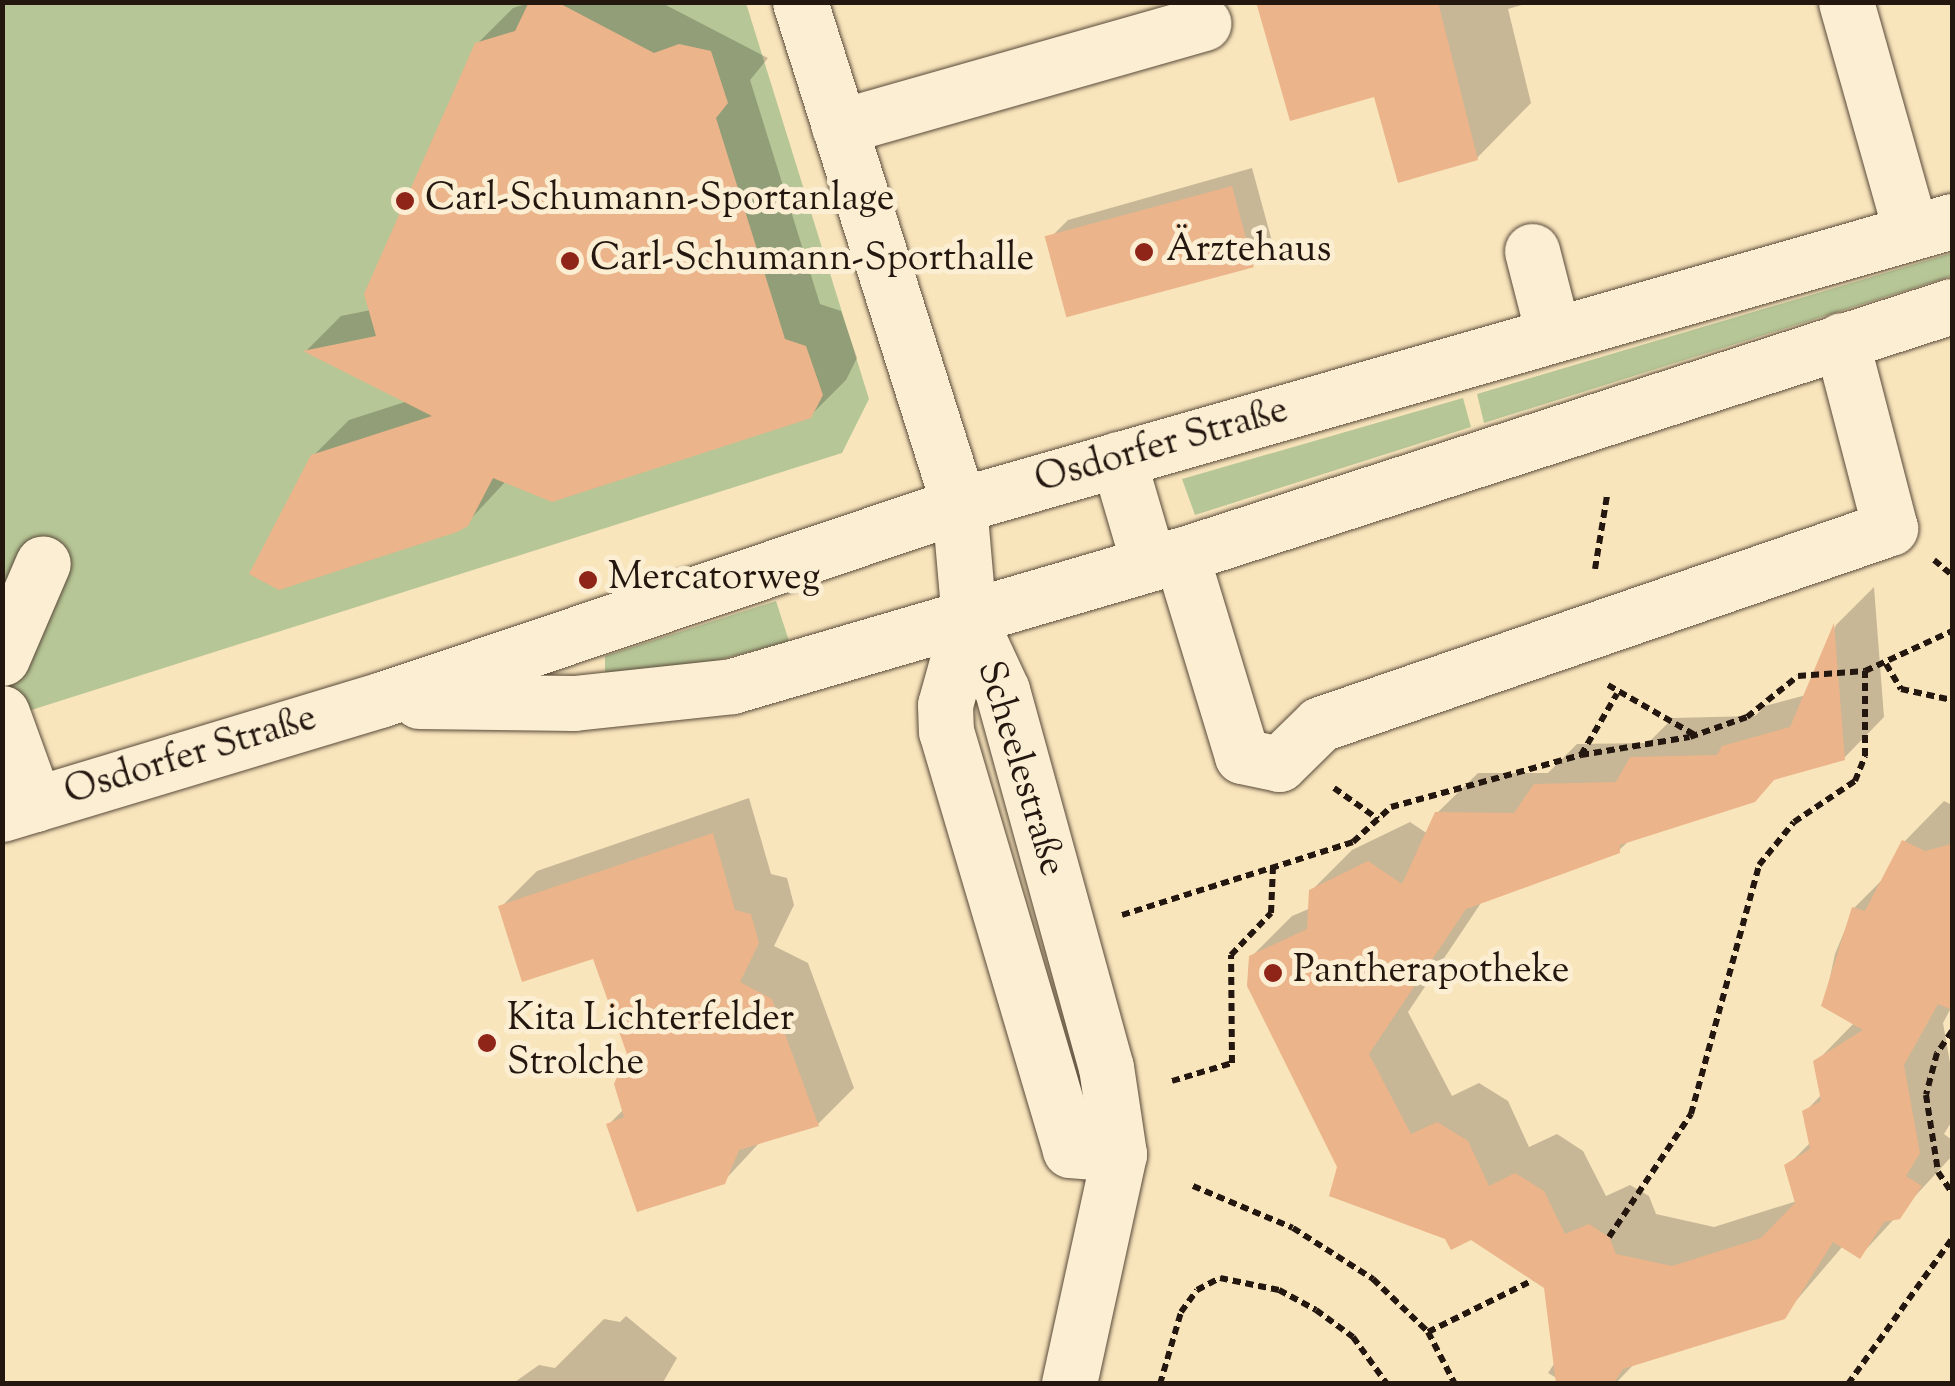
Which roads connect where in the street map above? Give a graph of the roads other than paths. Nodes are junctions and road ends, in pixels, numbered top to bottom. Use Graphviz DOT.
graph roads {
  1 [pos="800,2"];
  2 [pos="1846,2"];
  3 [pos="1203,23"];
  4 [pos="839,127"];
  5 [pos="1932,226"];
  6 [pos="1532,251"];
  7 [pos="1952,306"];
  8 [pos="1553,333"];
  9 [pos="1841,340"];
  10 [pos="1118,459"];
  11 [pos="960,506"];
  12 [pos="1164,559"];
  13 [pos="43,563"];
  14 [pos="969,620"];
  15 [pos="2,658"];
  16 [pos="380,700"];
  17 [pos="2,713"];
  18 [pos="19,809"];
  19 [pos="1069,1384"];
  1 -- 4 [label="street"];
  2 -- 5 [label="street"];
  3 -- 4 [label="street"];
  4 -- 11 [label="street"];
  5 -- 8 [label="street, Osdorfer Straße"];
  6 -- 8 [label="street"];
  7 -- 9 [label="street, Osdorfer Straße"];
  8 -- 10 [label="street, Osdorfer Straße"];
  9 -- 12 [label="street, Osdorfer Straße"];
  9 -- 12 [label="street"];
  10 -- 11 [label="street, Osdorfer Straße"];
  10 -- 12 [label="street"];
  11 -- 14 [label="street"];
  11 -- 16 [label="street, Osdorfer Straße"];
  12 -- 14 [label="street, Osdorfer Straße"];
  13 -- 15 [label="street"];
  14 -- 16 [label="street, Osdorfer Straße"];
  14 -- 19 [label="street, Scheelestraße"];
  16 -- 18 [label="street, Osdorfer Straße"];
  17 -- 18 [label="street"];
}
